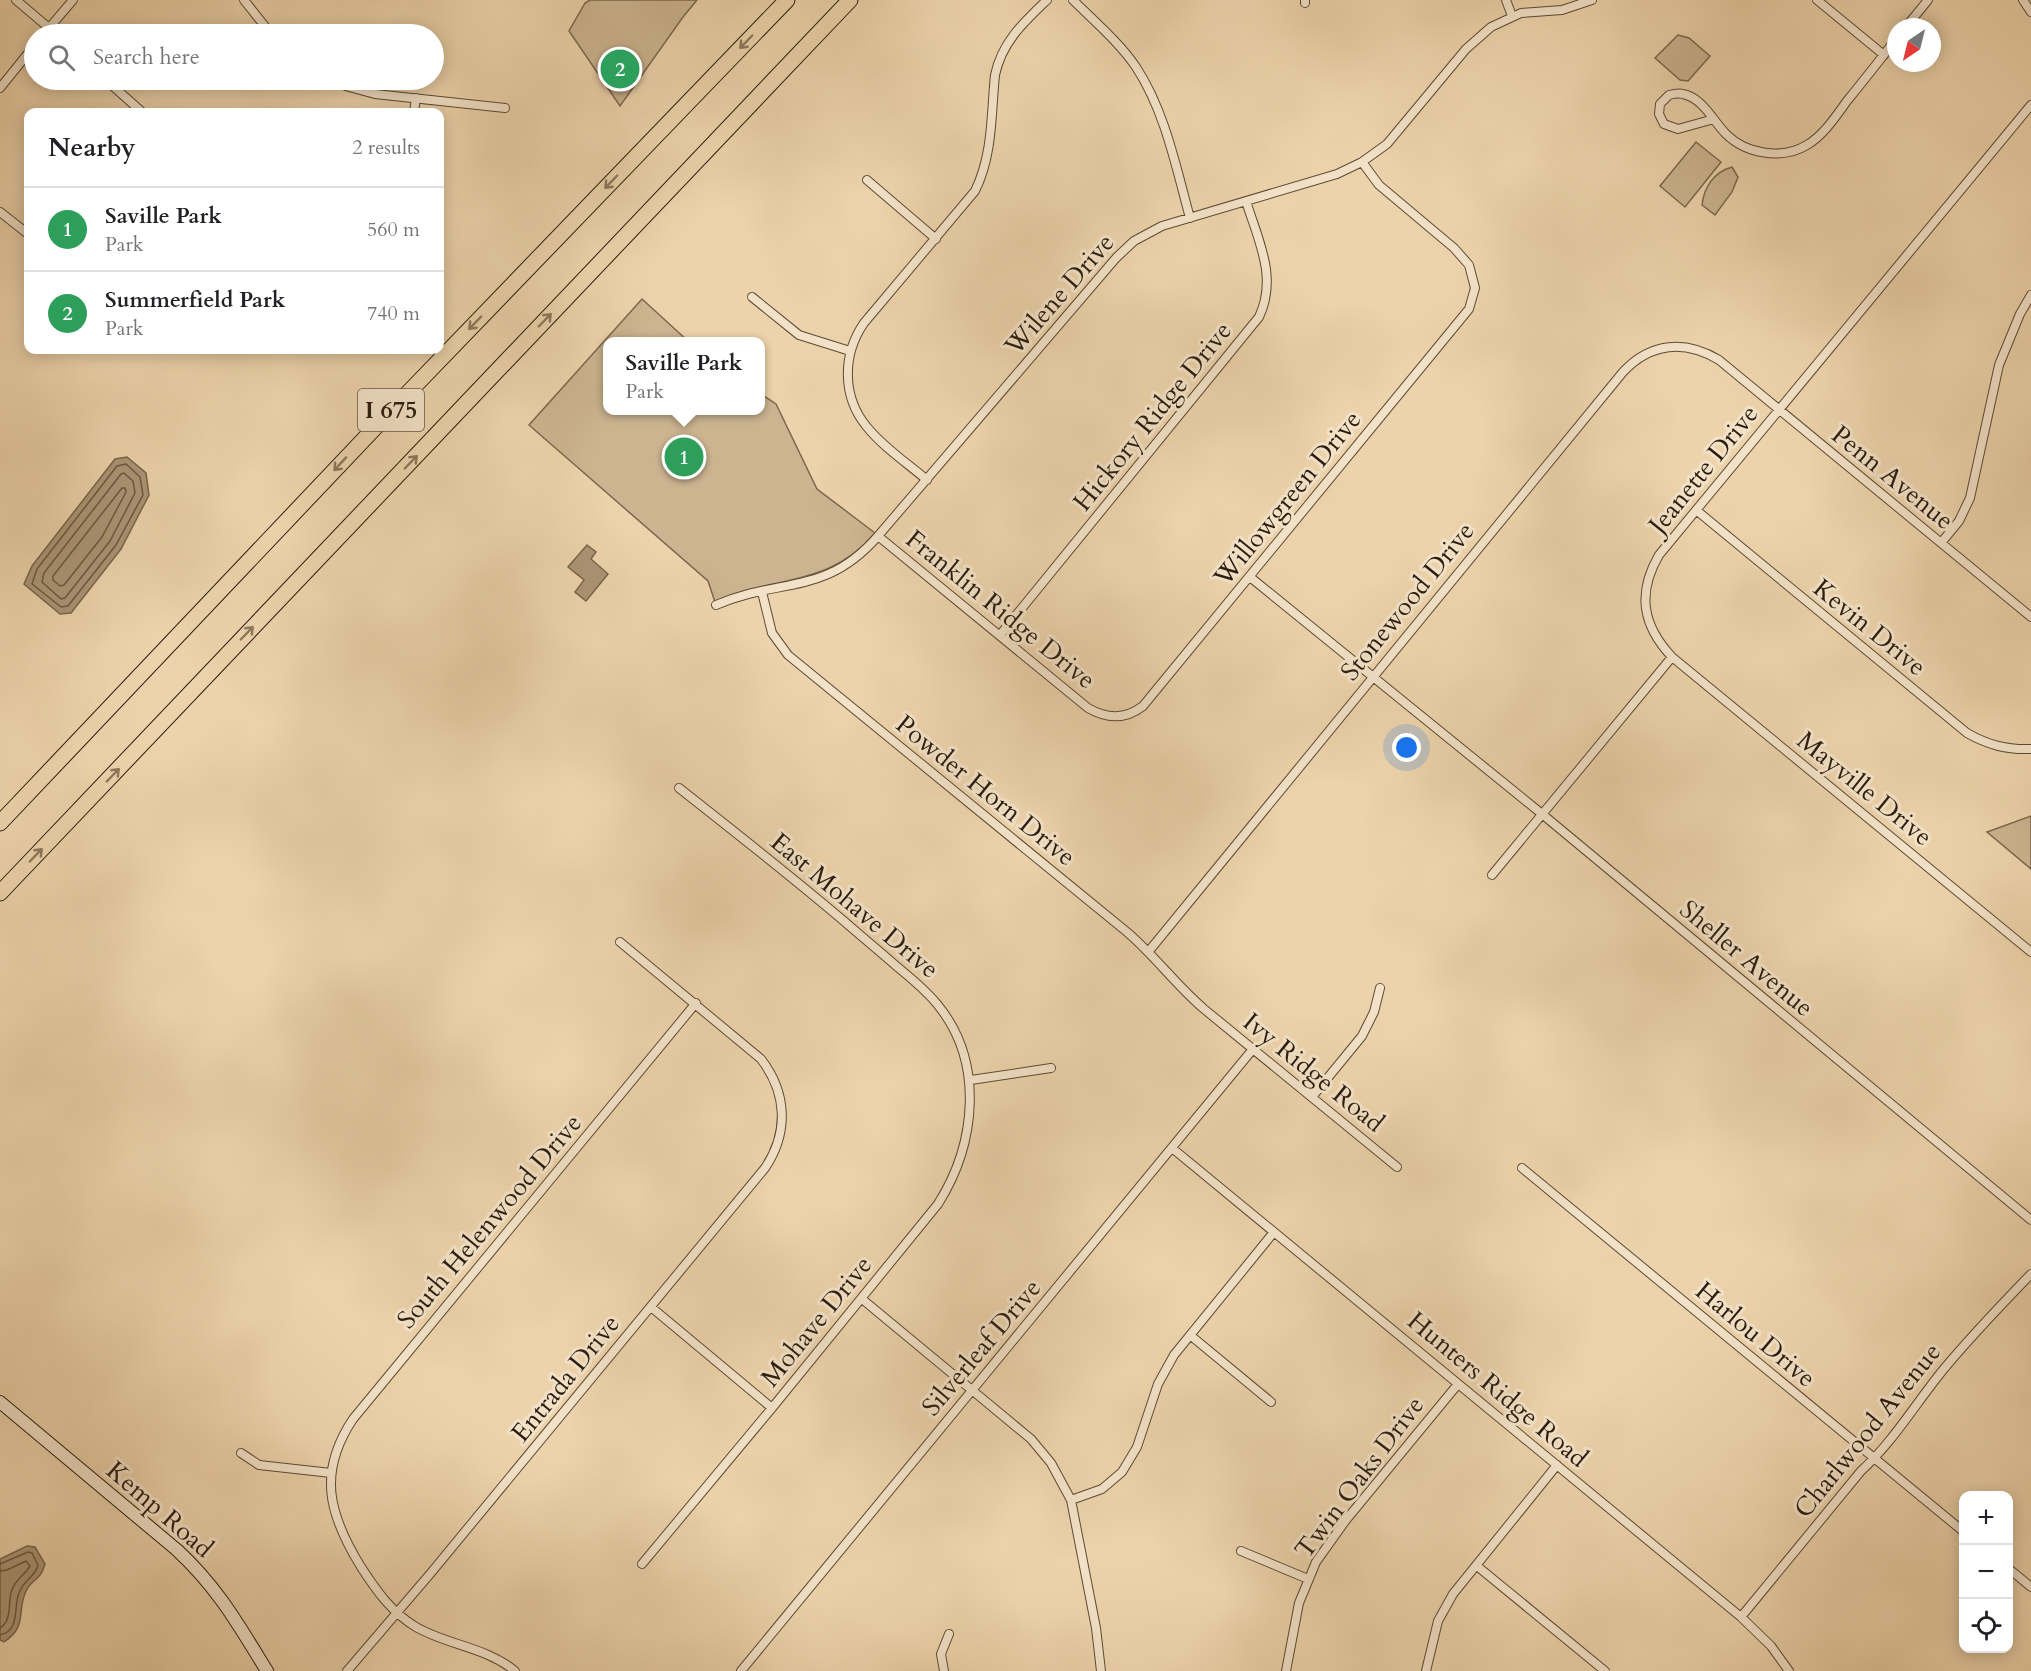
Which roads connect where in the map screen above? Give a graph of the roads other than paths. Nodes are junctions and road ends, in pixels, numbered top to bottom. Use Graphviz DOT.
graph roads {
  1 [pos="16,0"];
  2 [pos="73,0"];
  3 [pos="244,0"];
  4 [pos="787,0"];
  5 [pos="850,0"];
  6 [pos="1047,0"];
  7 [pos="1073,0"];
  8 [pos="1506,0"];
  9 [pos="1592,0"];
  10 [pos="1817,0"];
  11 [pos="1928,0"];
  12 [pos="1512,16"];
  13 [pos="1913,18"];
  14 [pos="42,24"];
  15 [pos="56,24"];
  16 [pos="263,24"];
  17 [pos="1887,51"];
  18 [pos="1884,55"];
  19 [pos="24,58"];
  20 [pos="0,88"];
  21 [pos="117,90"];
  22 [pos="359,90"];
  23 [pos="416,98"];
  24 [pos="2031,105"];
  25 [pos="138,108"];
  26 [pos="415,108"];
  27 [pos="505,108"];
  28 [pos="1714,119"];
  29 [pos="1362,162"];
  30 [pos="867,180"];
  31 [pos="1246,201"];
  32 [pos="0,212"];
  33 [pos="1190,218"];
  34 [pos="24,231"];
  35 [pos="936,239"];
  36 [pos="2031,295"];
  37 [pos="752,297"];
  38 [pos="850,351"];
  39 [pos="1730,369"];
  40 [pos="1778,410"];
  41 [pos="927,480"];
  42 [pos="1696,510"];
  43 [pos="878,536"];
  44 [pos="1941,543"];
  45 [pos="1250,577"];
  46 [pos="762,592"];
  47 [pos="716,605"];
  48 [pos="2031,617"];
  49 [pos="1000,635"];
  50 [pos="1672,657"];
  51 [pos="1372,677"];
  52 [pos="1097,713"];
  53 [pos="2031,749"];
  54 [pos="679,788"];
  55 [pos="1542,814"];
  56 [pos="0,823"];
  57 [pos="1492,874"];
  58 [pos="0,893"];
  59 [pos="620,942"];
  60 [pos="1149,951"];
  61 [pos="2031,952"];
  62 [pos="1380,988"];
  63 [pos="696,1004"];
  64 [pos="1204,1009"];
  65 [pos="1253,1049"];
  66 [pos="1051,1068"];
  67 [pos="970,1080"];
  68 [pos="1312,1097"];
  69 [pos="1172,1148"];
  70 [pos="1397,1167"];
  71 [pos="1522,1168"];
  72 [pos="2031,1220"];
  73 [pos="1274,1232"];
  74 [pos="2031,1274"];
  75 [pos="862,1299"];
  76 [pos="651,1307"];
  77 [pos="1190,1335"];
  78 [pos="1458,1384"];
  79 [pos="972,1390"];
  80 [pos="0,1402"];
  81 [pos="1271,1402"];
  82 [pos="772,1408"];
  83 [pos="241,1453"];
  84 [pos="1874,1458"];
  85 [pos="1557,1465"];
  86 [pos="331,1473"];
  87 [pos="1071,1500"];
  88 [pos="1959,1528"];
  89 [pos="1241,1551"];
  90 [pos="642,1564"];
  91 [pos="1477,1566"];
  92 [pos="2013,1572"];
  93 [pos="1308,1579"];
  94 [pos="2031,1587"];
  95 [pos="397,1614"];
  96 [pos="1741,1617"];
  97 [pos="949,1634"];
  98 [pos="267,1671"];
  99 [pos="347,1671"];
  100 [pos="515,1671"];
  101 [pos="741,1671"];
  102 [pos="944,1671"];
  103 [pos="1101,1671"];
  104 [pos="1286,1671"];
  105 [pos="1426,1671"];
  106 [pos="1605,1671"];
  107 [pos="1789,1671"];
  1 -- 14 [label="street"];
  2 -- 15 [label="street"];
  3 -- 16 [label="street"];
  4 -- 56 [label="highway, I 675, one-way"];
  58 -- 5 [label="highway, I 675, one-way"];
  6 -- 35 [label="street"];
  7 -- 33 [label="street"];
  8 -- 12 [label="street"];
  9 -- 12 [label="street, Wilene Drive"];
  10 -- 18 [label="street"];
  11 -- 13 [label="street"];
  12 -- 29 [label="street, Wilene Drive"];
  17 -- 18 [label="street"];
  18 -- 28 [label="street"];
  19 -- 20 [label="street"];
  21 -- 25 [label="street"];
  22 -- 23 [label="street"];
  23 -- 26 [label="street"];
  23 -- 27 [label="street"];
  24 -- 40 [label="street, Jeanette Drive"];
  28 -- 28 [label="street"];
  29 -- 31 [label="street, Wilene Drive"];
  29 -- 45 [label="street, Willowgreen Drive"];
  30 -- 35 [label="street"];
  31 -- 33 [label="street, Wilene Drive"];
  31 -- 49 [label="street, Hickory Ridge Drive"];
  32 -- 34 [label="street"];
  33 -- 41 [label="street, Wilene Drive"];
  35 -- 38 [label="street"];
  36 -- 44 [label="street"];
  37 -- 38 [label="street"];
  38 -- 41 [label="street"];
  39 -- 40 [label="street, Penn Avenue"];
  39 -- 51 [label="street, Stonewood Drive"];
  40 -- 42 [label="street, Jeanette Drive"];
  40 -- 44 [label="street, Penn Avenue"];
  41 -- 43 [label="street, Wilene Drive"];
  42 -- 50 [label="street, Jeanette Drive"];
  42 -- 53 [label="street, Kevin Drive"];
  43 -- 46 [label="street, Wilene Drive"];
  43 -- 49 [label="street, Franklin Ridge Drive"];
  44 -- 48 [label="street, Penn Avenue"];
  45 -- 51 [label="street, Sheller Avenue"];
  45 -- 52 [label="street, Willowgreen Drive"];
  46 -- 47 [label="street, Wilene Drive"];
  46 -- 60 [label="street, Powder Horn Drive"];
  49 -- 52 [label="street, Franklin Ridge Drive"];
  50 -- 55 [label="street"];
  50 -- 61 [label="street, Mayville Drive"];
  51 -- 55 [label="street, Sheller Avenue"];
  51 -- 60 [label="street, Stonewood Drive"];
  54 -- 67 [label="street, East Mohave Drive"];
  55 -- 57 [label="street"];
  55 -- 72 [label="street, Sheller Avenue"];
  59 -- 63 [label="street, Entrada Drive"];
  60 -- 64 [label="street, Powder Horn Drive"];
  62 -- 68 [label="street"];
  63 -- 76 [label="street, Entrada Drive"];
  63 -- 86 [label="street, South Helenwood Drive"];
  64 -- 65 [label="street, Ivy Ridge Road"];
  65 -- 68 [label="street, Ivy Ridge Road"];
  65 -- 69 [label="street, Silverleaf Drive"];
  66 -- 67 [label="street"];
  67 -- 75 [label="street, Mohave Drive"];
  68 -- 70 [label="street, Ivy Ridge Road"];
  69 -- 73 [label="street, Hunters Ridge Road"];
  69 -- 79 [label="street, Silverleaf Drive"];
  71 -- 84 [label="street, Harlou Drive"];
  73 -- 77 [label="street"];
  73 -- 78 [label="street, Hunters Ridge Road"];
  74 -- 84 [label="street, Charlwood Avenue"];
  75 -- 79 [label="street"];
  75 -- 82 [label="street, Mohave Drive"];
  76 -- 82 [label="street"];
  76 -- 95 [label="street, Entrada Drive"];
  77 -- 81 [label="street"];
  77 -- 87 [label="street"];
  78 -- 85 [label="street, Hunters Ridge Road"];
  78 -- 93 [label="street, Twin Oaks Drive"];
  79 -- 87 [label="street"];
  79 -- 101 [label="street, Silverleaf Drive"];
  80 -- 98 [label="main road, Kemp Road"];
  82 -- 90 [label="street, Mohave Drive"];
  83 -- 86 [label="street"];
  84 -- 88 [label="street, Harlou Drive"];
  84 -- 96 [label="street, Charlwood Avenue"];
  85 -- 91 [label="street"];
  85 -- 96 [label="street, Hunters Ridge Road"];
  86 -- 95 [label="street, South Helenwood Drive"];
  87 -- 103 [label="street"];
  89 -- 93 [label="street"];
  91 -- 105 [label="street"];
  91 -- 106 [label="street"];
  92 -- 94 [label="street"];
  93 -- 104 [label="street, Twin Oaks Drive"];
  95 -- 99 [label="street, Entrada Drive"];
  95 -- 100 [label="street, South Helenwood Drive"];
  96 -- 107 [label="street, Hunters Ridge Road"];
  97 -- 102 [label="street"];
}
